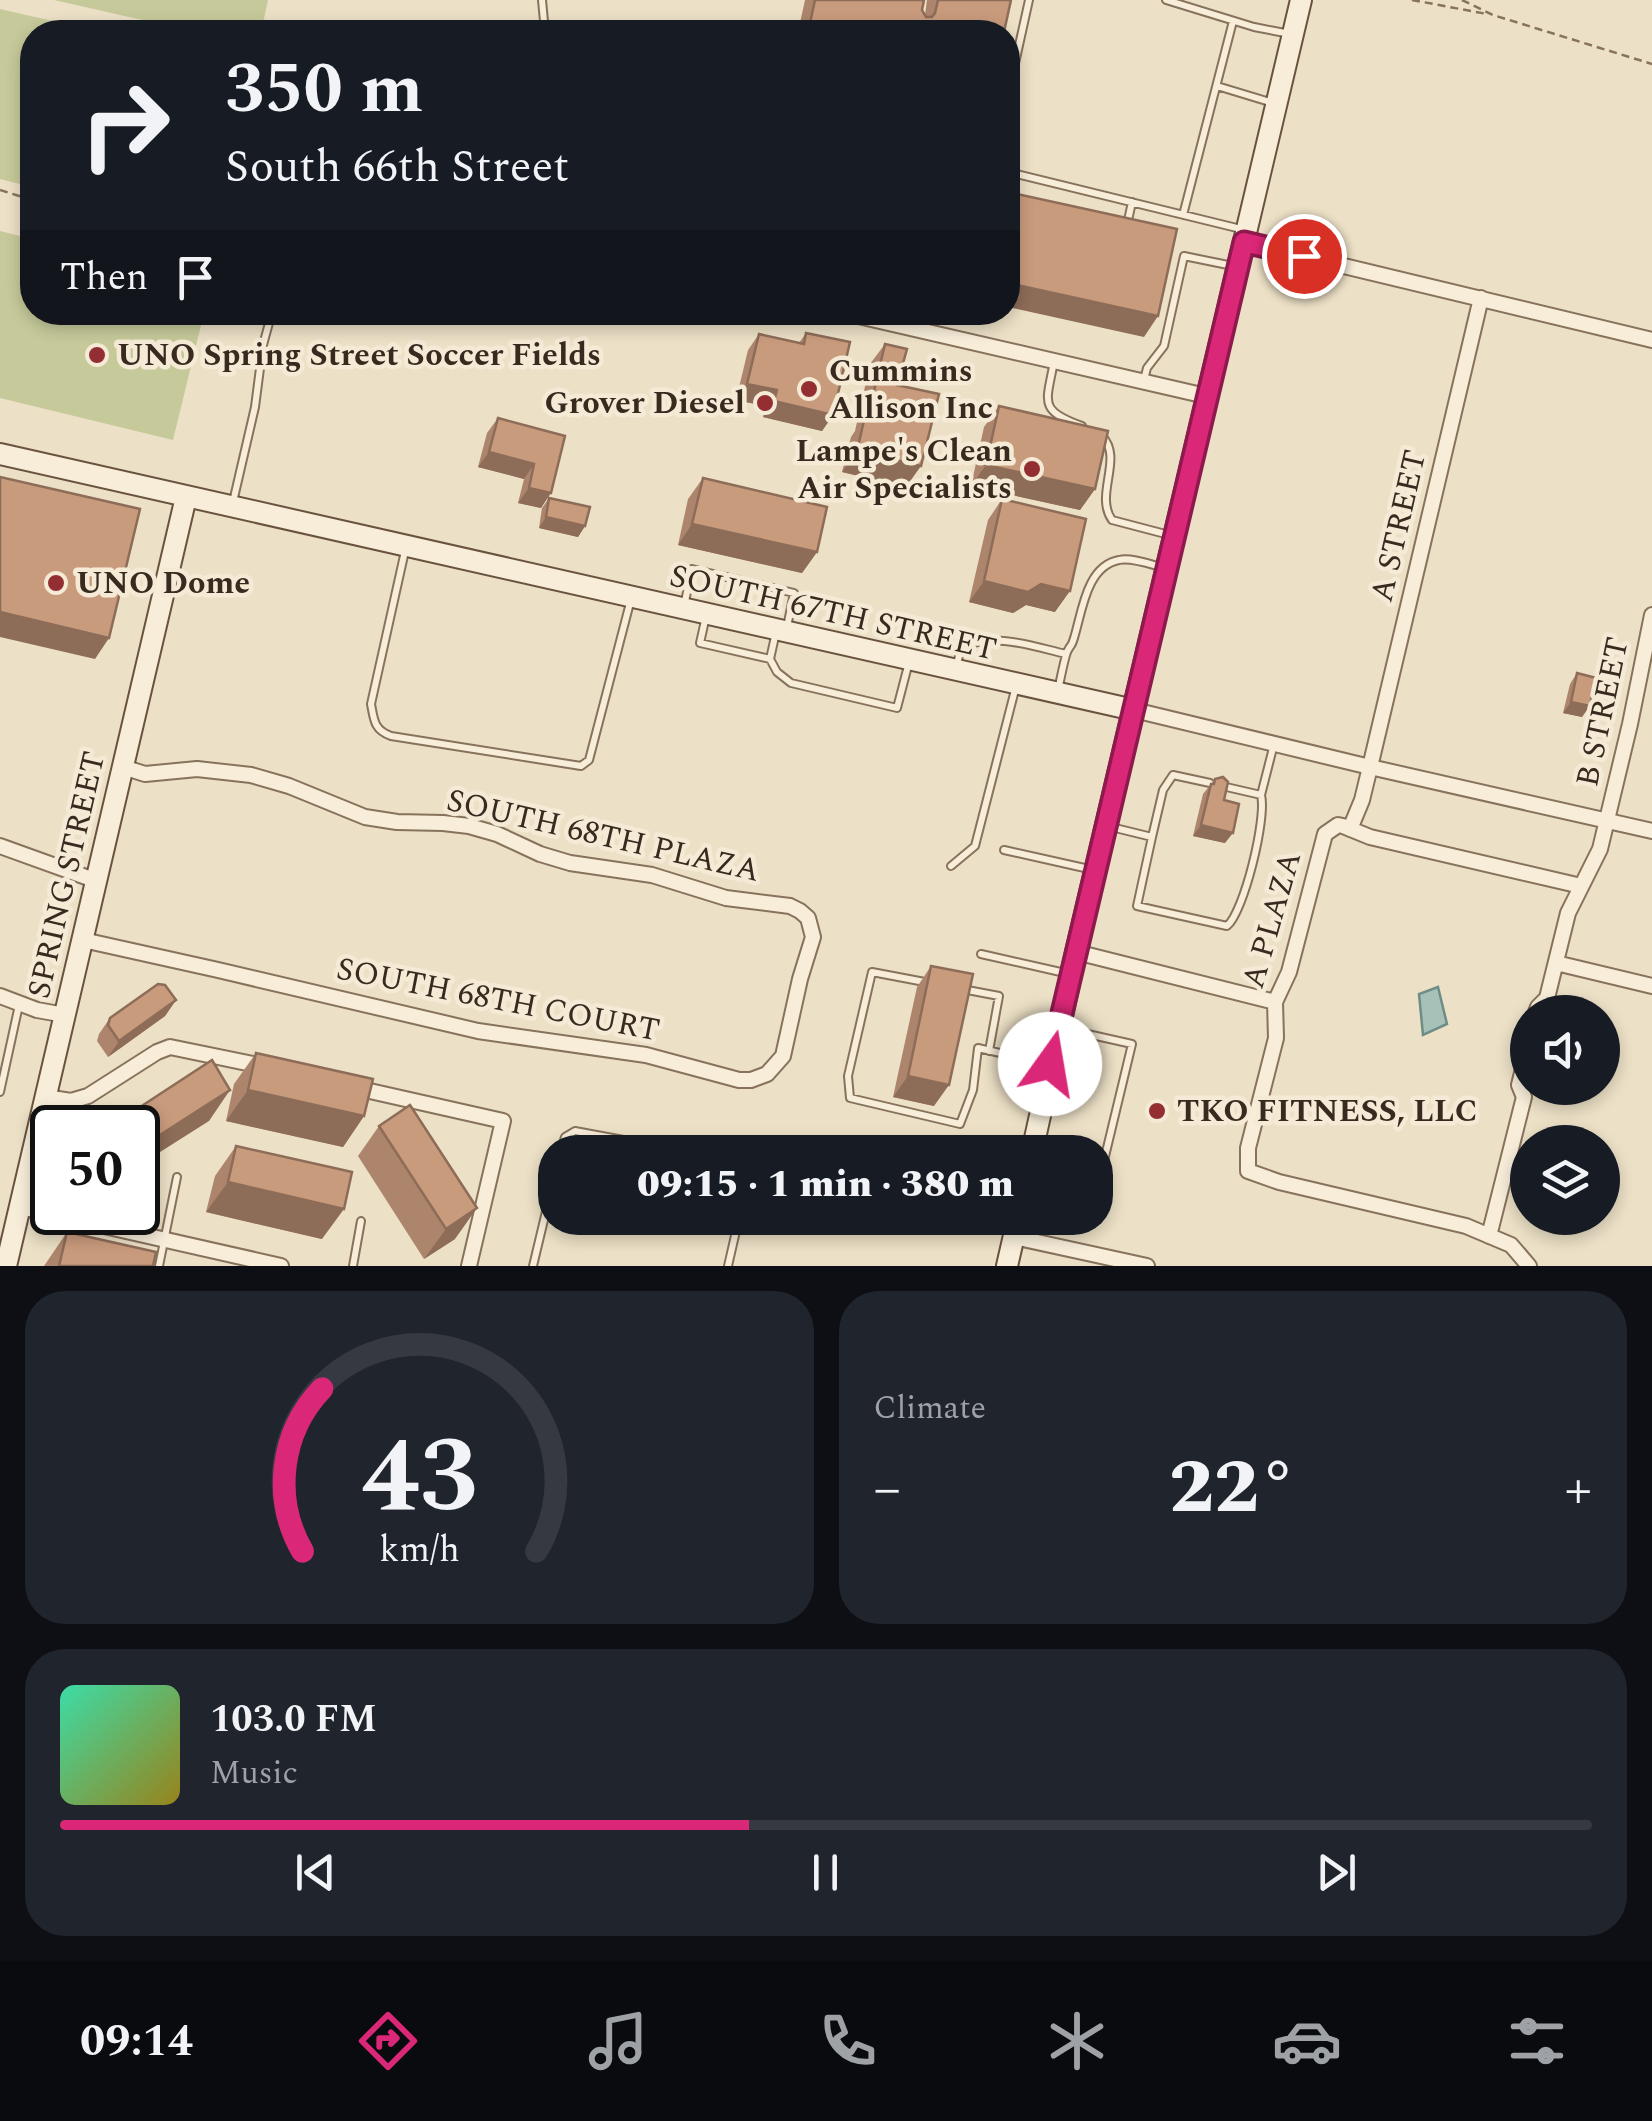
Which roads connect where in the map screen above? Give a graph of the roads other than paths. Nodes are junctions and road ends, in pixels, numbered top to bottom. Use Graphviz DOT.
graph roads {
  1 [pos="1029,0"];
  2 [pos="1166,0"];
  3 [pos="1301,0"];
  4 [pos="1234,21"];
  5 [pos="1293,34"];
  6 [pos="1020,41"];
  7 [pos="1217,86"];
  8 [pos="1277,104"];
  9 [pos="1020,175"];
  10 [pos="1132,202"];
  11 [pos="1184,215"];
  12 [pos="1140,234"];
  13 [pos="1245,237"];
  14 [pos="1176,248"];
  15 [pos="1184,256"];
  16 [pos="1238,267"];
  17 [pos="1481,298"];
  18 [pos="269,325"];
  19 [pos="898,325"];
  20 [pos="1652,340"];
  21 [pos="1054,361"];
  22 [pos="1144,382"];
  23 [pos="1206,396"];
  24 [pos="1088,428"];
  25 [pos="1096,433"];
  26 [pos="0,454"];
  27 [pos="186,497"];
  28 [pos="231,508"];
  29 [pos="1174,536"];
  30 [pos="406,547"];
  31 [pos="1166,568"];
  32 [pos="632,598"];
  33 [pos="683,610"];
  34 [pos="706,615"];
  35 [pos="1652,615"];
  36 [pos="781,632"];
  37 [pos="1066,654"];
  38 [pos="770,660"];
  39 [pos="909,661"];
  40 [pos="955,671"];
  41 [pos="1016,684"];
  42 [pos="1058,694"];
  43 [pos="1134,710"];
  44 [pos="1274,744"];
  45 [pos="123,767"];
  46 [pos="1370,767"];
  47 [pos="1210,783"];
  48 [pos="1222,786"];
  49 [pos="1262,795"];
  50 [pos="1606,821"];
  51 [pos="1106,826"];
  52 [pos="1350,829"];
  53 [pos="1652,831"];
  54 [pos="1152,837"];
  55 [pos="0,846"];
  56 [pos="1004,850"];
  57 [pos="952,866"];
  58 [pos="1096,870"];
  59 [pos="97,880"];
  60 [pos="1581,886"];
  61 [pos="83,940"];
  62 [pos="1076,952"];
  63 [pos="981,954"];
  64 [pos="1556,963"];
  65 [pos="1071,975"];
  66 [pos="942,985"];
  67 [pos="1652,986"];
  68 [pos="962,989"];
  69 [pos="1548,995"];
  70 [pos="0,996"];
  71 [pos="1275,1002"];
  72 [pos="20,1003"];
  73 [pos="794,1003"];
  74 [pos="65,1015"];
  75 [pos="1059,1028"];
  76 [pos="989,1051"];
  77 [pos="1050,1064"];
  78 [pos="277,1070"];
  79 [pos="334,1082"];
  80 [pos="0,1092"];
  81 [pos="45,1097"];
  82 [pos="1522,1105"];
  83 [pos="569,1135"];
  84 [pos="597,1135"];
  85 [pos="1035,1135"];
  86 [pos="1111,1135"];
  87 [pos="178,1177"];
  88 [pos="20,1207"];
  89 [pos="361,1221"];
  90 [pos="7,1234"];
  91 [pos="540,1235"];
  92 [pos="735,1235"];
  93 [pos="1014,1235"];
  94 [pos="1040,1235"];
  95 [pos="1490,1236"];
  96 [pos="165,1240"];
  97 [pos="6,1266"];
  98 [pos="159,1266"];
  99 [pos="281,1266"];
  100 [pos="353,1266"];
  101 [pos="469,1266"];
  102 [pos="533,1266"];
  103 [pos="728,1266"];
  104 [pos="1007,1266"];
  105 [pos="1147,1266"];
  106 [pos="1529,1266"];
  1 -- 6 [label="lane"];
  2 -- 4 [label="lane"];
  3 -- 5 [label="street"];
  4 -- 5 [label="lane"];
  4 -- 7 [label="lane"];
  5 -- 8 [label="street"];
  7 -- 8 [label="lane"];
  7 -- 11 [label="lane"];
  8 -- 13 [label="street"];
  9 -- 10 [label="lane"];
  10 -- 11 [label="lane"];
  10 -- 12 [label="lane"];
  11 -- 13 [label="lane"];
  13 -- 16 [label="street"];
  13 -- 17 [label="street"];
  14 -- 15 [label="lane"];
  15 -- 16 [label="lane"];
  15 -- 22 [label="lane"];
  16 -- 23 [label="street"];
  17 -- 20 [label="street"];
  17 -- 46 [label="street, A STREET"];
  18 -- 28 [label="lane"];
  19 -- 21 [label="street"];
  21 -- 22 [label="street"];
  21 -- 24 [label="lane"];
  22 -- 23 [label="street"];
  23 -- 29 [label="street"];
  25 -- 29 [label="lane"];
  26 -- 27 [label="street, SOUTH 67TH STREET"];
  27 -- 28 [label="street, SOUTH 67TH STREET"];
  27 -- 45 [label="street, SPRING STREET"];
  28 -- 30 [label="street, SOUTH 67TH STREET"];
  29 -- 31 [label="street"];
  30 -- 32 [label="street, SOUTH 67TH STREET"];
  30 -- 32 [label="lane"];
  31 -- 37 [label="lane"];
  31 -- 43 [label="street"];
  32 -- 33 [label="street, SOUTH 67TH STREET"];
  33 -- 34 [label="street, SOUTH 67TH STREET"];
  33 -- 36 [label="lane"];
  34 -- 36 [label="street, SOUTH 67TH STREET"];
  34 -- 38 [label="lane"];
  35 -- 50 [label="street, B STREET"];
  36 -- 38 [label="lane"];
  36 -- 39 [label="street, SOUTH 67TH STREET"];
  37 -- 40 [label="lane"];
  37 -- 42 [label="lane"];
  38 -- 39 [label="lane"];
  39 -- 40 [label="street, SOUTH 67TH STREET"];
  40 -- 41 [label="street, SOUTH 67TH STREET"];
  41 -- 42 [label="street, SOUTH 67TH STREET"];
  41 -- 57 [label="lane"];
  42 -- 43 [label="street, SOUTH 67TH STREET"];
  43 -- 44 [label="street, SOUTH 67TH STREET"];
  43 -- 51 [label="street"];
  44 -- 46 [label="street, SOUTH 67TH STREET"];
  44 -- 49 [label="lane"];
  45 -- 59 [label="street, SPRING STREET"];
  45 -- 73 [label="street, SOUTH 68TH PLAZA"];
  46 -- 50 [label="street, SOUTH 67TH STREET"];
  46 -- 52 [label="street"];
  47 -- 54 [label="lane"];
  48 -- 49 [label="lane"];
  49 -- 54 [label="lane"];
  50 -- 53 [label="street, SOUTH 67TH STREET"];
  50 -- 60 [label="street, B STREET"];
  51 -- 54 [label="lane"];
  51 -- 58 [label="street"];
  52 -- 60 [label="street"];
  52 -- 71 [label="street, A PLAZA"];
  55 -- 59 [label="street"];
  56 -- 58 [label="lane"];
  58 -- 62 [label="street"];
  59 -- 61 [label="street, SPRING STREET"];
  60 -- 64 [label="street, B STREET"];
  61 -- 73 [label="street, SOUTH 68TH COURT"];
  61 -- 74 [label="street, SPRING STREET"];
  62 -- 65 [label="street"];
  62 -- 71 [label="street"];
  63 -- 65 [label="lane"];
  64 -- 67 [label="street"];
  64 -- 69 [label="street, B STREET"];
  65 -- 75 [label="street"];
  66 -- 76 [label="lane"];
  68 -- 76 [label="lane"];
  70 -- 72 [label="street"];
  71 -- 95 [label="street, A PLAZA"];
  72 -- 74 [label="street"];
  72 -- 80 [label="lane"];
  74 -- 81 [label="street, SPRING STREET"];
  75 -- 77 [label="street"];
  75 -- 86 [label="lane"];
  76 -- 77 [label="lane"];
  77 -- 85 [label="street"];
  78 -- 81 [label="street"];
  79 -- 101 [label="street"];
  81 -- 88 [label="street, SPRING STREET"];
  82 -- 95 [label="street"];
  83 -- 84 [label="lane"];
  87 -- 96 [label="lane"];
  88 -- 90 [label="street, SPRING STREET"];
  88 -- 96 [label="street"];
  89 -- 100 [label="lane"];
  90 -- 97 [label="street, SPRING STREET"];
  91 -- 102 [label="lane"];
  92 -- 103 [label="lane"];
  93 -- 104 [label="street"];
  94 -- 105 [label="street"];
  95 -- 106 [label="street"];
  96 -- 98 [label="lane"];
  96 -- 99 [label="street"];
}
